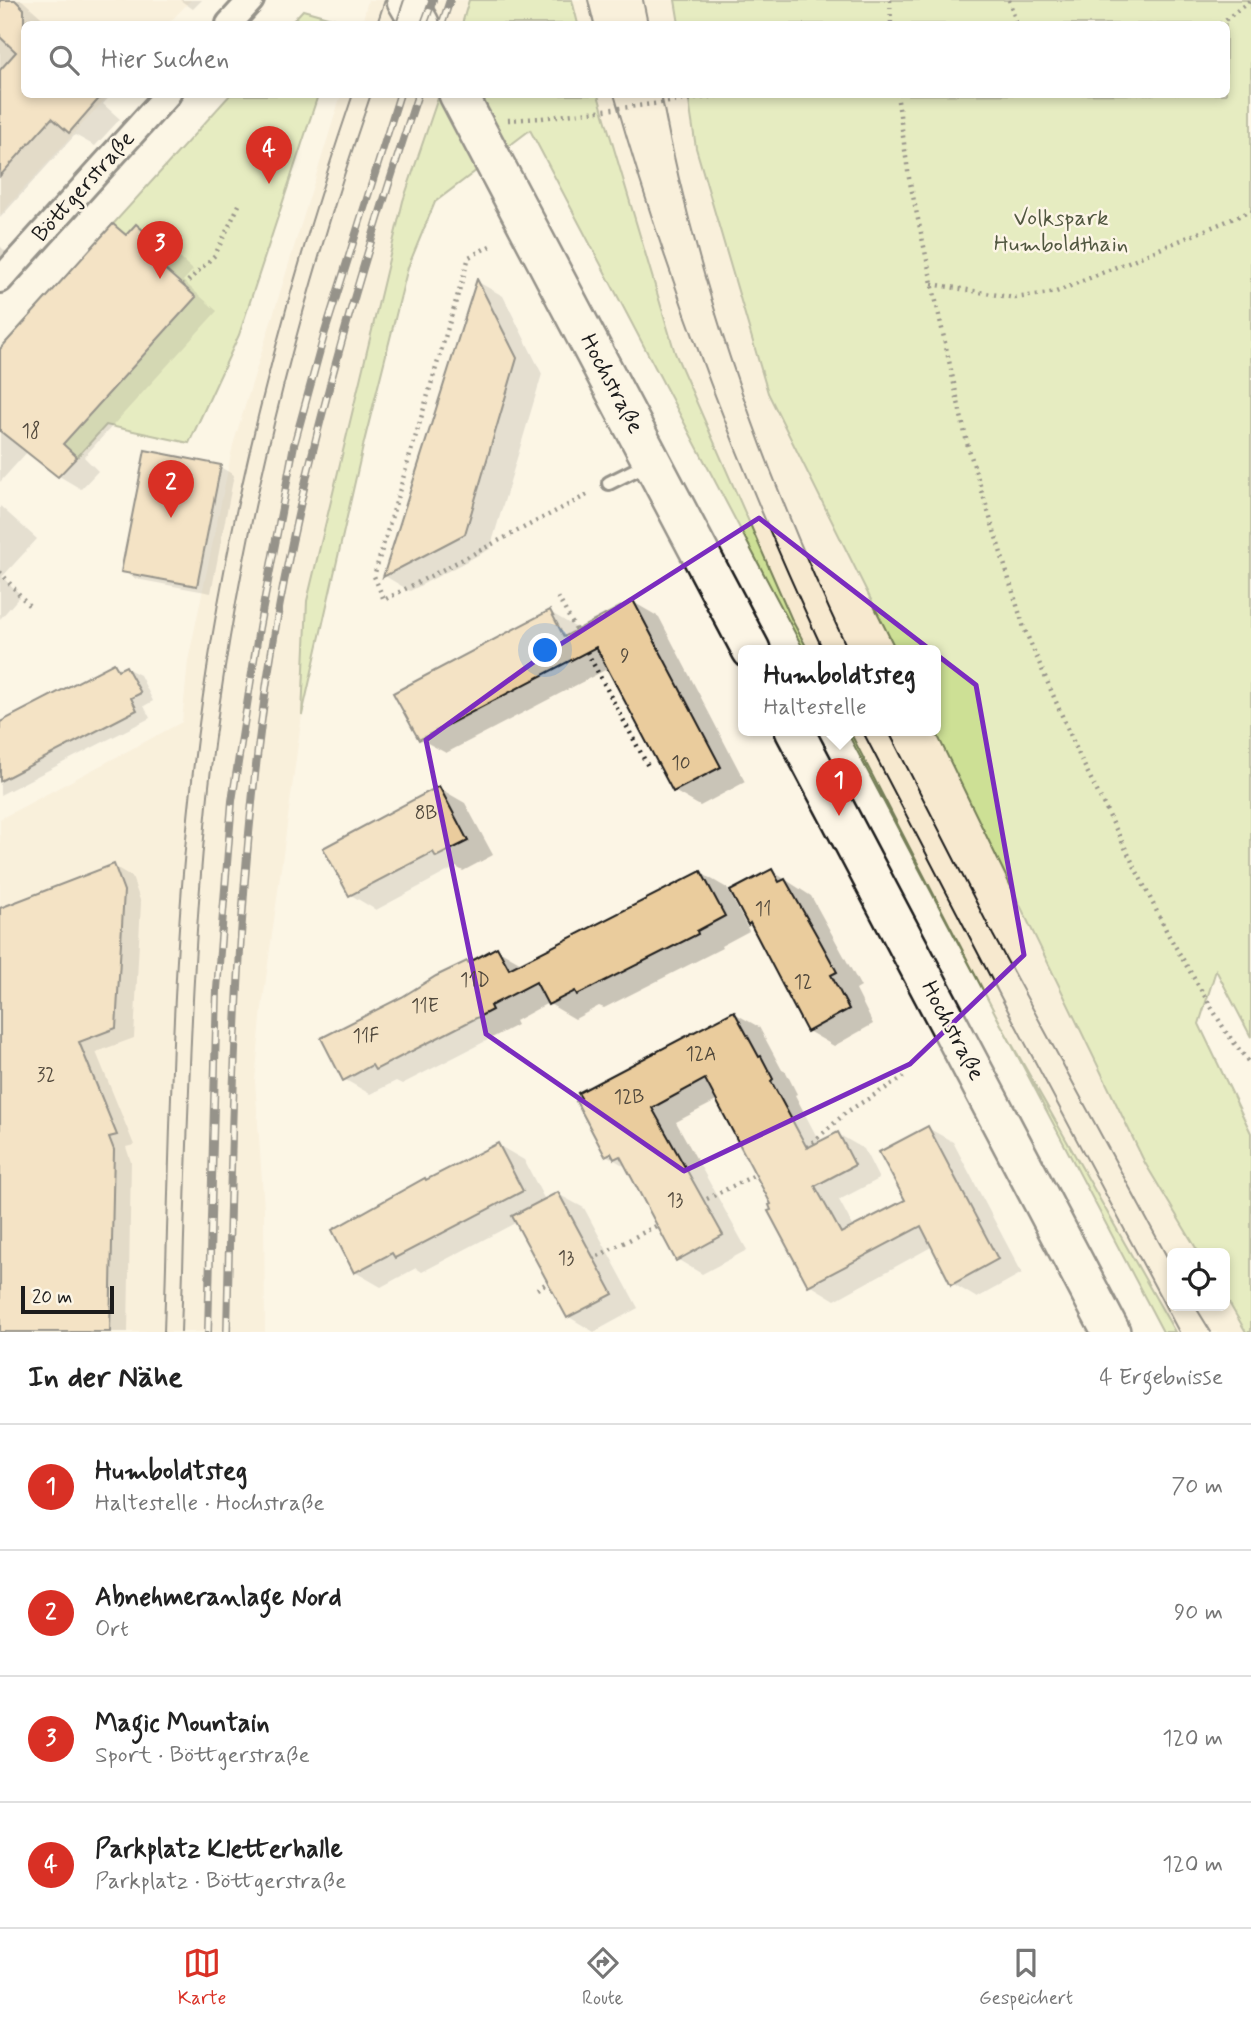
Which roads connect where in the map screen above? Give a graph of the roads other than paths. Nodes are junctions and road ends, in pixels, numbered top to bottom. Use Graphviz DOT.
graph roads {
  1 [pos="251,0"];
  2 [pos="406,0"];
  3 [pos="232,21"];
  4 [pos="418,21"];
  5 [pos="164,98"];
  6 [pos="464,107"];
  7 [pos="0,280"];
  8 [pos="652,461"];
  9 [pos="609,483"];
  10 [pos="748,645"];
  11 [pos="797,736"];
  12 [pos="1111,1332"];
  1 -- 3 [label="street"];
  2 -- 4 [label="street"];
  5 -- 7 [label="street, Böttgerstraße"];
  6 -- 8 [label="street, Hochstraße"];
  8 -- 9 [label="lane"];
  8 -- 10 [label="street, Hochstraße"];
  11 -- 12 [label="street, Hochstraße"];
}
